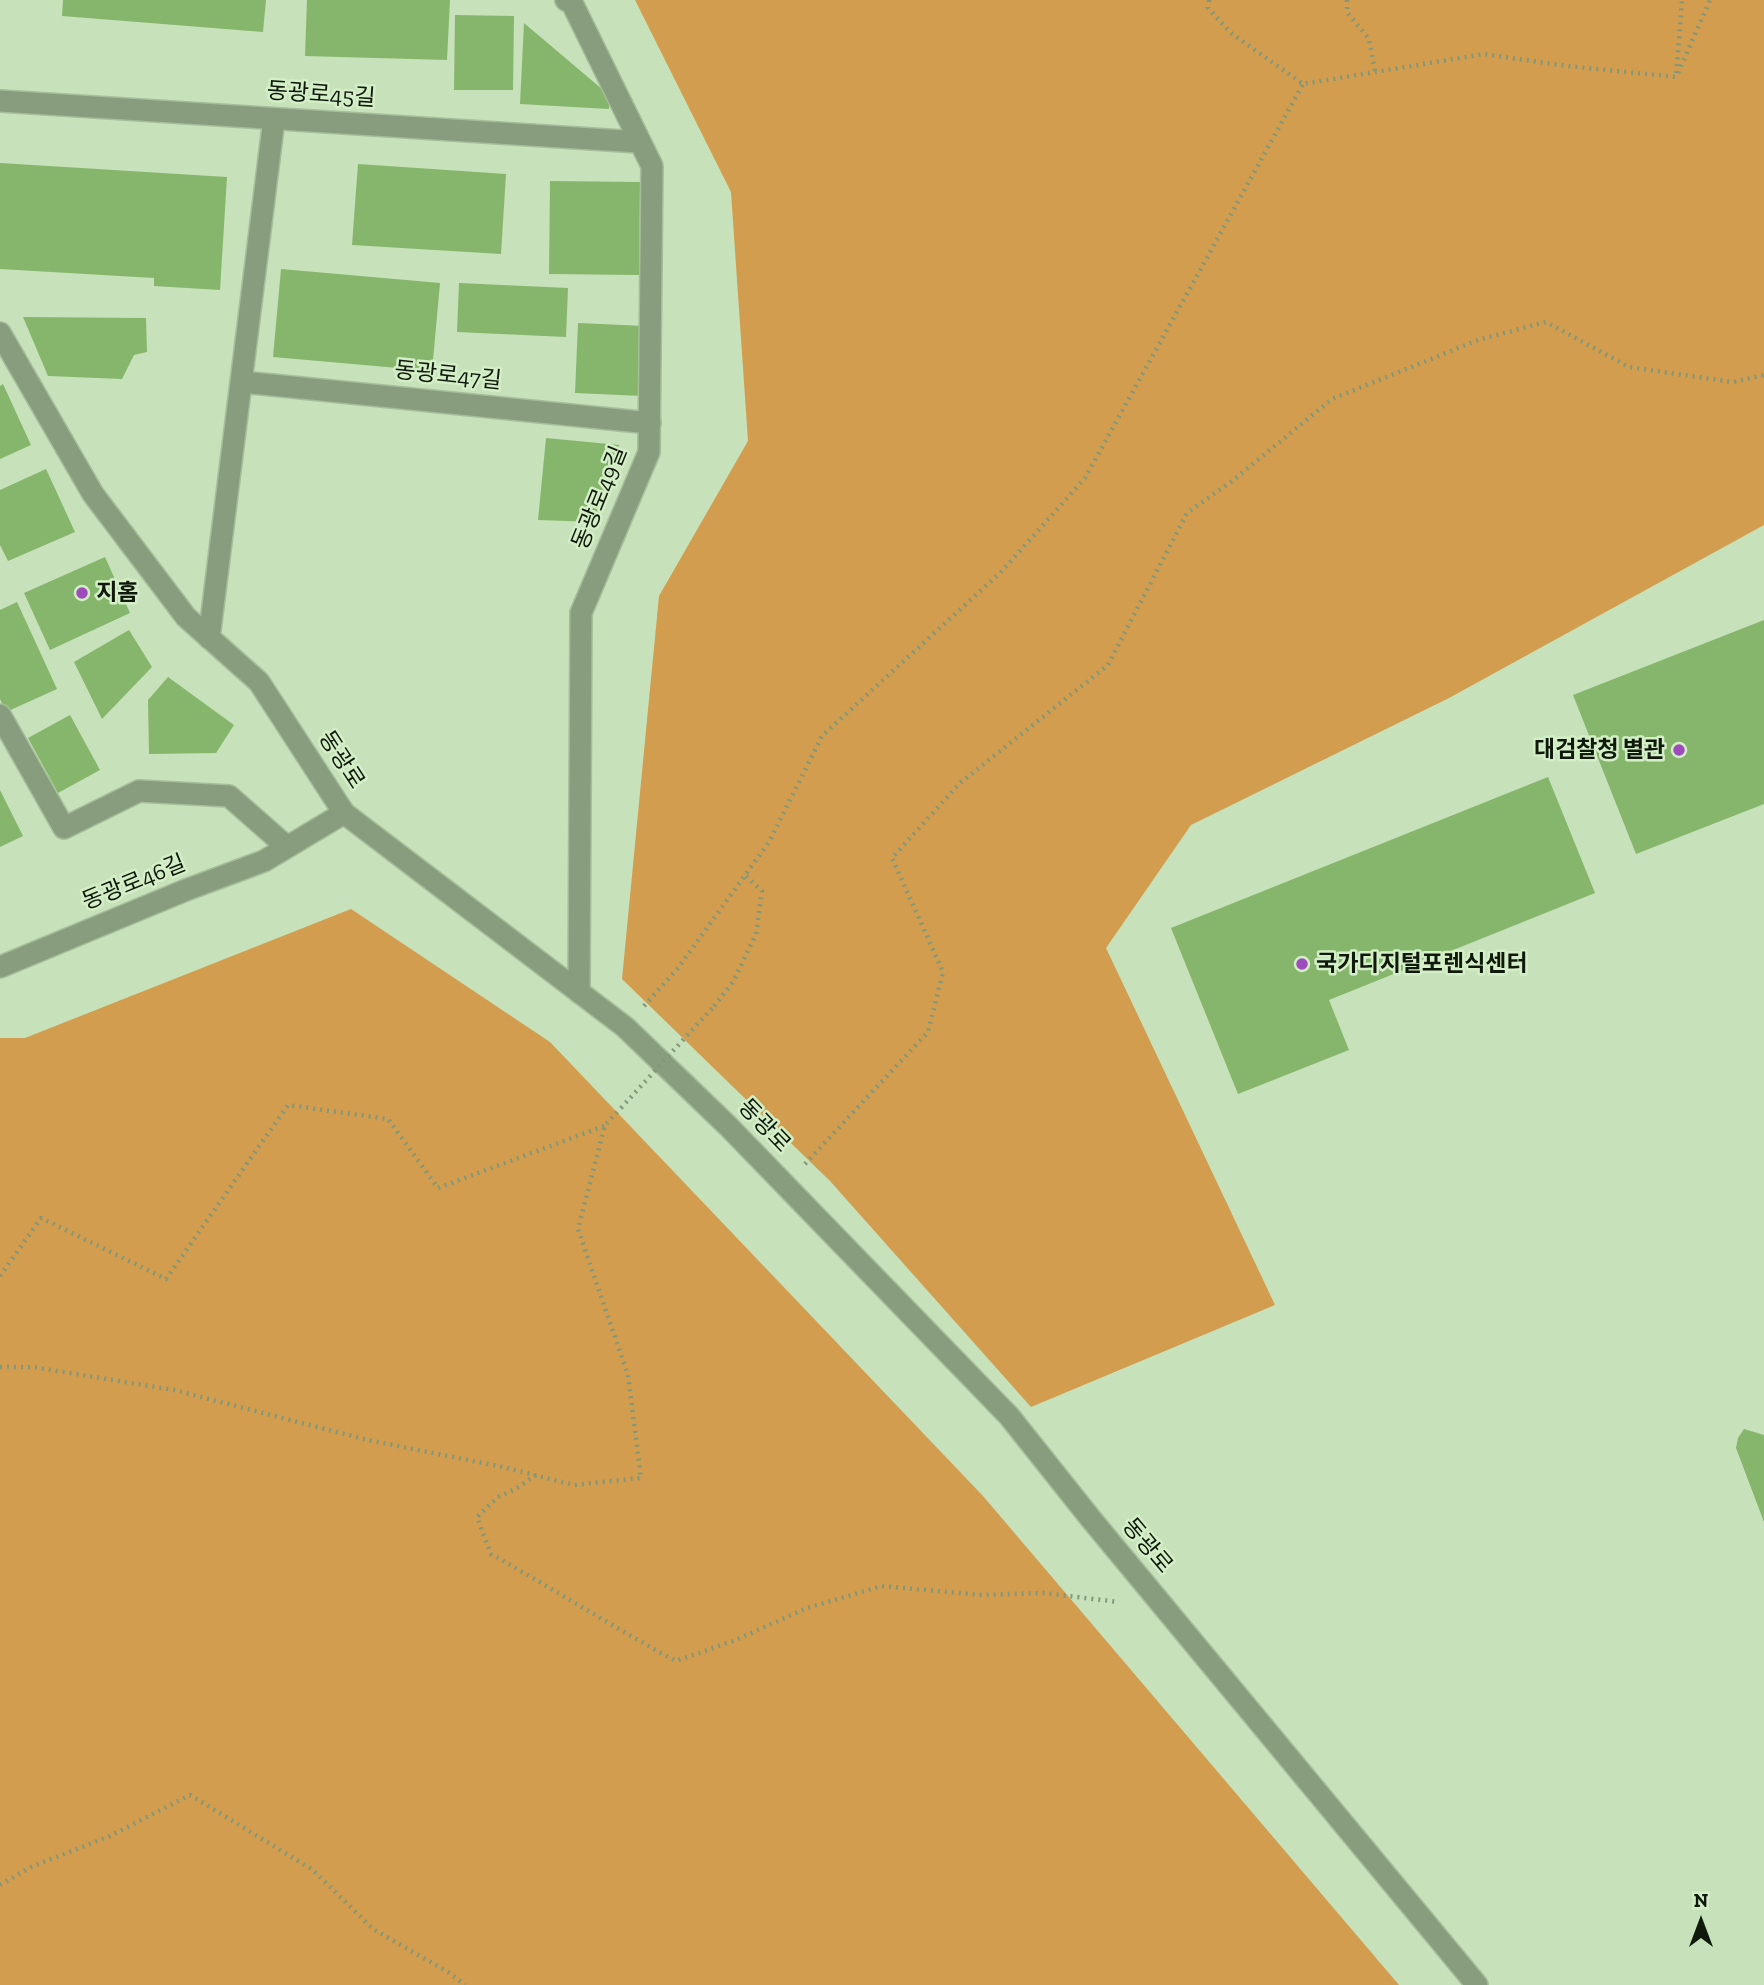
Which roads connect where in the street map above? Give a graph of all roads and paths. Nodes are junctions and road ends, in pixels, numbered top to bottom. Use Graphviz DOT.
graph roads {
  1 [pos="1209,0"];
  2 [pos="1348,0"];
  3 [pos="1682,0"];
  4 [pos="1710,0"];
  5 [pos="570,1"];
  6 [pos="1375,71"];
  7 [pos="1676,77"];
  8 [pos="1303,84"];
  9 [pos="0,101"];
  10 [pos="274,119"];
  11 [pos="639,142"];
  12 [pos="0,332"];
  13 [pos="1764,375"];
  14 [pos="242,382"];
  15 [pos="650,422"];
  16 [pos="209,638"];
  17 [pos="0,715"];
  18 [pos="344,813"];
  19 [pos="287,847"];
  20 [pos="746,876"];
  21 [pos="0,967"];
  22 [pos="579,992"];
  23 [pos="625,1027"];
  24 [pos="605,1125"];
  25 [pos="786,1186"];
  26 [pos="0,1276"];
  27 [pos="0,1367"];
  28 [pos="536,1475"];
  29 [pos="1165,1608"];
  30 [pos="0,1885"];
  31 [pos="465,1985"];
  32 [pos="1477,1985"];
  1 -- 8 [label="path"];
  2 -- 6 [label="path"];
  3 -- 7 [label="path"];
  4 -- 7 [label="path"];
  5 -- 11 [label="street, 동광로49길"];
  6 -- 7 [label="path"];
  6 -- 8 [label="path"];
  8 -- 20 [label="path"];
  9 -- 10 [label="street, 동광로45길"];
  10 -- 11 [label="street, 동광로45길"];
  10 -- 14 [label="street"];
  11 -- 15 [label="street, 동광로49길"];
  12 -- 16 [label="street, 동광로"];
  13 -- 25 [label="path"];
  14 -- 15 [label="street, 동광로47길"];
  14 -- 16 [label="street"];
  15 -- 22 [label="street, 동광로49길"];
  16 -- 18 [label="street, 동광로"];
  17 -- 19 [label="street"];
  18 -- 19 [label="street, 동광로46길"];
  18 -- 22 [label="street, 동광로"];
  19 -- 21 [label="street, 동광로46길"];
  20 -- 23 [label="path"];
  20 -- 24 [label="path, bridge"];
  22 -- 23 [label="street, 동광로"];
  23 -- 25 [label="street, 동광로"];
  24 -- 26 [label="path"];
  24 -- 28 [label="path"];
  25 -- 29 [label="street, 동광로"];
  27 -- 28 [label="path"];
  28 -- 29 [label="path"];
  29 -- 32 [label="street, 동광로"];
  30 -- 31 [label="path"];
}
